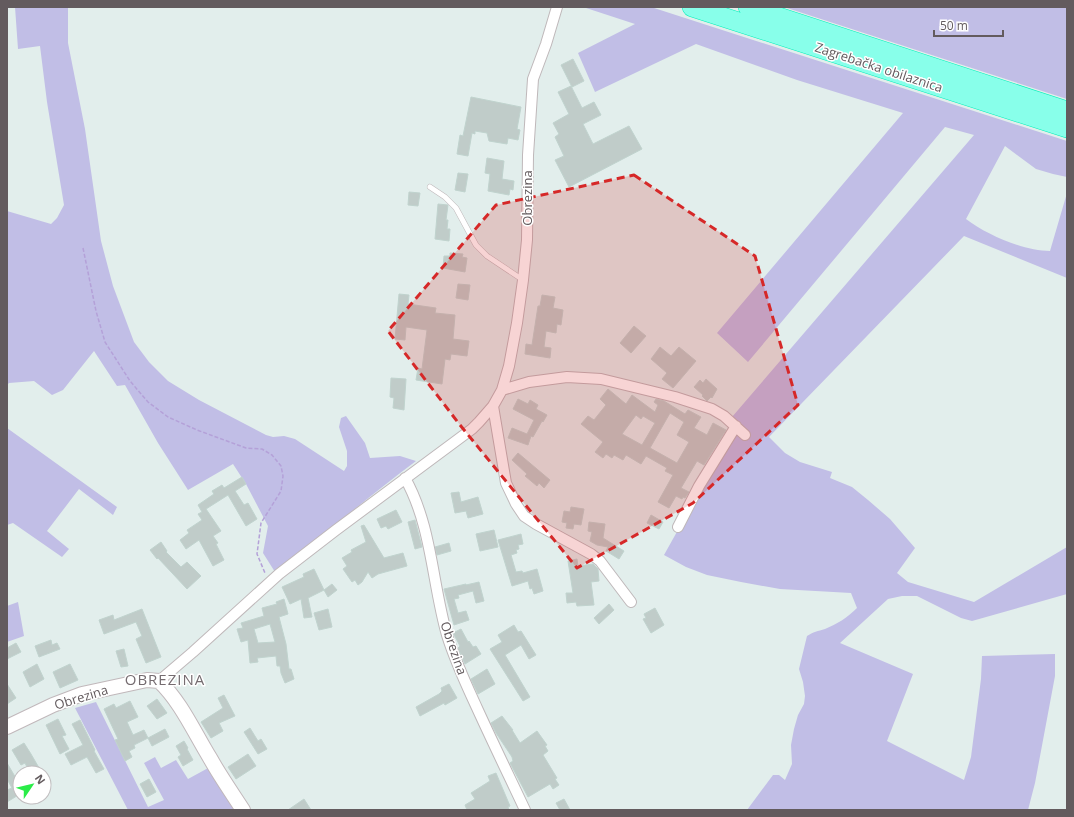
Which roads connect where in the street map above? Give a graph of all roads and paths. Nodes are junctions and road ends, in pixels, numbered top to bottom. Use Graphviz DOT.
graph roads {
  1 [pos="557,7"];
  2 [pos="692,7"];
  3 [pos="748,7"];
  4 [pos="1067,111"];
  5 [pos="1067,128"];
  6 [pos="430,187"];
  7 [pos="83,248"];
  8 [pos="523,280"];
  9 [pos="502,390"];
  10 [pos="493,406"];
  11 [pos="736,426"];
  12 [pos="745,435"];
  13 [pos="405,478"];
  14 [pos="678,527"];
  15 [pos="269,583"];
  16 [pos="631,602"];
  17 [pos="158,681"];
  18 [pos="7,727"];
  19 [pos="243,810"];
  20 [pos="525,810"];
  1 -- 8 [label="street, Obrezina"];
  2 -- 5 [label="highway, Zagrebačka obilaznica"];
  3 -- 4 [label="highway, Zagrebačka obilaznica"];
  6 -- 8 [label="lane"];
  7 -- 15 [label="path"];
  8 -- 9 [label="street, Obrezina"];
  9 -- 10 [label="street, Obrezina"];
  9 -- 11 [label="street"];
  10 -- 13 [label="street, Obrezina"];
  10 -- 16 [label="street"];
  11 -- 12 [label="street"];
  11 -- 14 [label="street"];
  13 -- 15 [label="street, Obrezina"];
  13 -- 20 [label="street, Obrezina"];
  15 -- 17 [label="street, Obrezina"];
  17 -- 18 [label="street, Obrezina"];
  17 -- 19 [label="street"];
}
